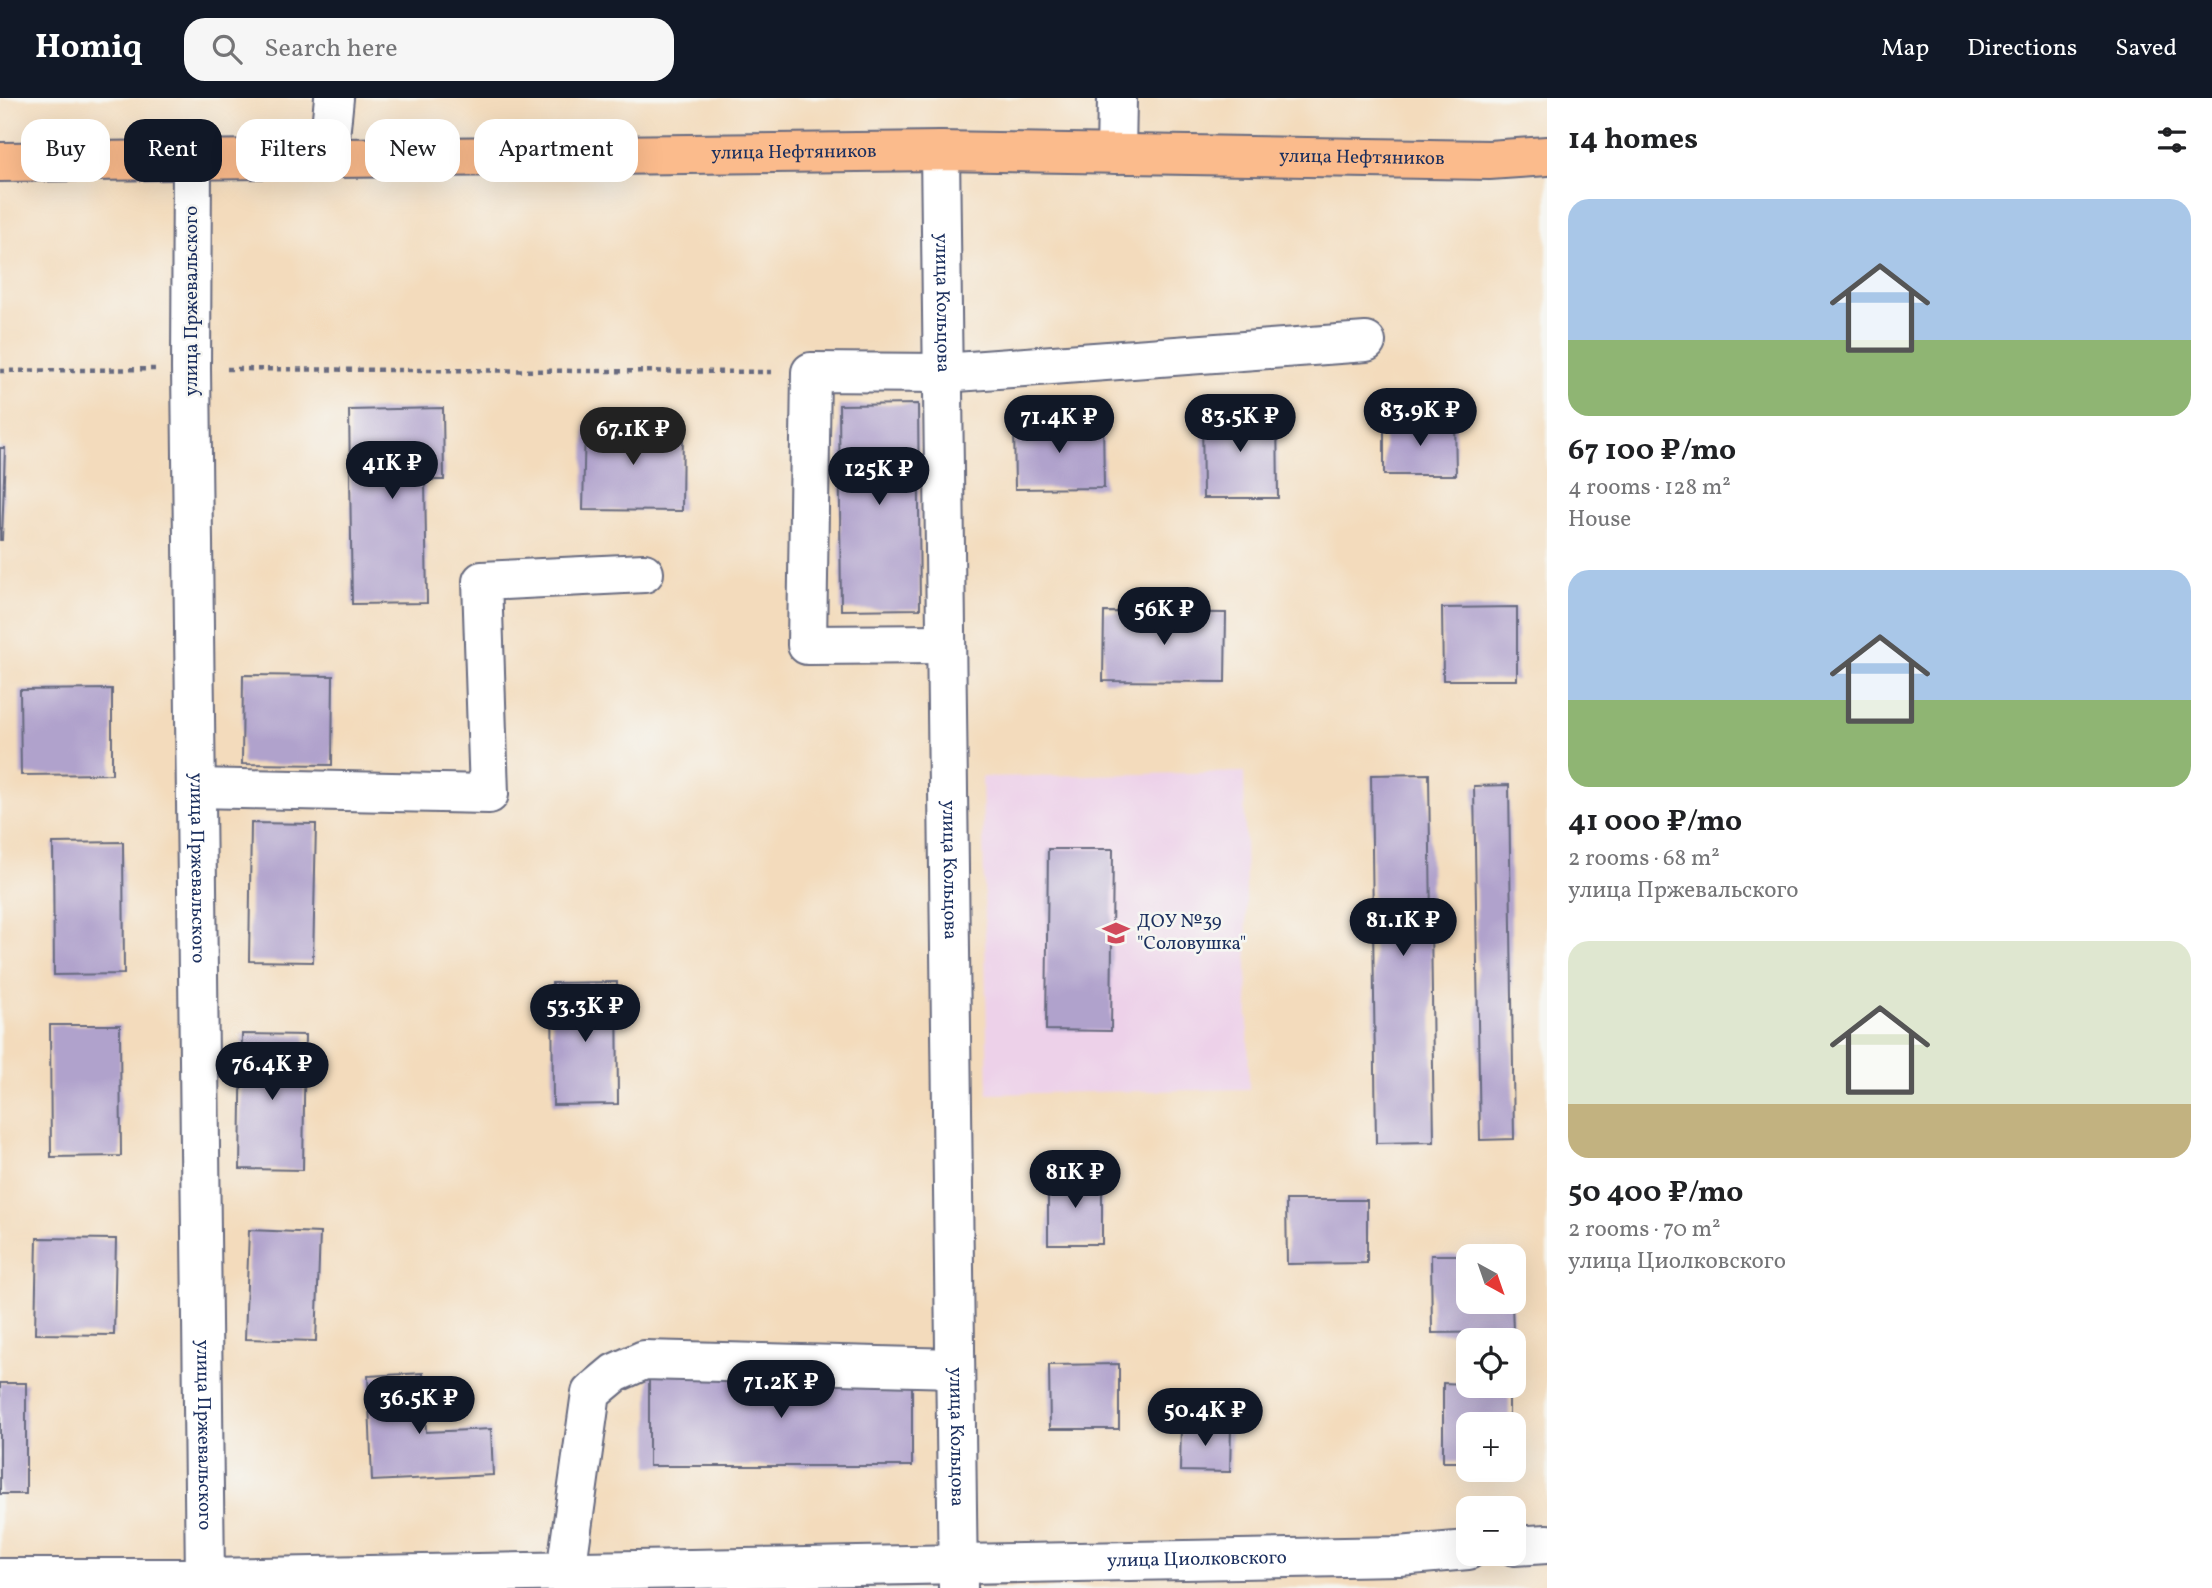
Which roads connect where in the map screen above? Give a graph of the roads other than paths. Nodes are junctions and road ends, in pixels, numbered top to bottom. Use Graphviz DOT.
graph roads {
  1 [pos="334,98"];
  2 [pos="1117,98"];
  3 [pos="332,119"];
  4 [pos="940,151"];
  5 [pos="1116,154"];
  6 [pos="1547,156"];
  7 [pos="351,157"];
  8 [pos="124,160"];
  9 [pos="0,162"];
  10 [pos="192,182"];
  11 [pos="1366,342"];
  12 [pos="943,373"];
  13 [pos="644,573"];
  14 [pos="946,644"];
  15 [pos="196,788"];
  16 [pos="955,1368"];
  17 [pos="1547,1544"];
  18 [pos="1526,1545"];
  19 [pos="1456,1554"];
  20 [pos="566,1572"];
  21 [pos="1399,1572"];
  22 [pos="958,1576"];
  23 [pos="0,1578"];
  24 [pos="205,1578"];
  1 -- 3 [label="street"];
  2 -- 5 [label="street"];
  4 -- 5 [label="main road, улица Нефтяников"];
  4 -- 7 [label="main road, улица Нефтяников"];
  4 -- 12 [label="street, улица Кольцова"];
  5 -- 6 [label="main road, улица Нефтяников"];
  8 -- 9 [label="main road, улица Нефтяников"];
  10 -- 15 [label="street, улица Пржевальского"];
  11 -- 12 [label="street"];
  12 -- 14 [label="street, улица Кольцова"];
  12 -- 14 [label="street"];
  13 -- 15 [label="street"];
  14 -- 16 [label="street, улица Кольцова"];
  15 -- 24 [label="street, улица Пржевальского"];
  16 -- 20 [label="street"];
  16 -- 22 [label="street, улица Кольцова"];
  17 -- 18 [label="street"];
  19 -- 21 [label="street, улица Циолковского"];
  20 -- 22 [label="street, улица Циолковского"];
  20 -- 24 [label="street, улица Циолковского"];
  21 -- 22 [label="street, улица Циолковского"];
  23 -- 24 [label="street, улица Циолковского"];
}
